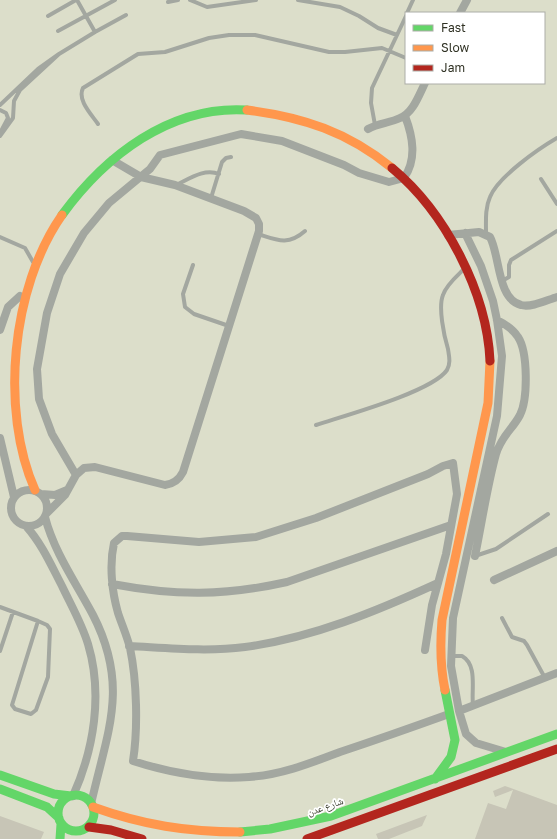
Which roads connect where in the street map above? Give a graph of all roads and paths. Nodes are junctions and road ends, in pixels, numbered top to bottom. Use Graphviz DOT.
graph roads {
  1 [pos="76,0"];
  2 [pos="115,0"];
  3 [pos="178,0"];
  4 [pos="190,0"];
  5 [pos="256,0"];
  6 [pos="298,0"];
  7 [pos="413,0"];
  8 [pos="467,0"];
  9 [pos="168,2"];
  10 [pos="407,12"];
  11 [pos="461,12"];
  12 [pos="126,15"];
  13 [pos="48,16"];
  14 [pos="86,16"];
  15 [pos="405,18"];
  16 [pos="58,32"];
  17 [pos="94,32"];
  18 [pos="398,35"];
  19 [pos="390,50"];
  20 [pos="59,54"];
  21 [pos="405,58"];
  22 [pos="424,84"];
  23 [pos="0,105"];
  24 [pos="0,110"];
  25 [pos="405,116"];
  26 [pos="98,124"];
  27 [pos="372,127"];
  28 [pos="0,134"];
  29 [pos="557,138"];
  30 [pos="231,157"];
  31 [pos="112,160"];
  32 [pos="218,174"];
  33 [pos="141,177"];
  34 [pos="404,178"];
  35 [pos="541,179"];
  36 [pos="175,185"];
  37 [pos="210,198"];
  38 [pos="557,204"];
  39 [pos="305,231"];
  40 [pos="557,231"];
  41 [pos="465,233"];
  42 [pos="258,234"];
  43 [pos="486,234"];
  44 [pos="448,235"];
  45 [pos="0,238"];
  46 [pos="34,263"];
  47 [pos="194,265"];
  48 [pos="466,268"];
  49 [pos="502,281"];
  50 [pos="20,296"];
  51 [pos="557,297"];
  52 [pos="497,320"];
  53 [pos="229,326"];
  54 [pos="0,330"];
  55 [pos="316,425"];
  56 [pos="0,438"];
  57 [pos="76,475"];
  58 [pos="457,488"];
  59 [pos="70,489"];
  60 [pos="468,490"];
  61 [pos="38,492"];
  62 [pos="480,494"];
  63 [pos="14,497"];
  64 [pos="548,514"];
  65 [pos="45,515"];
  66 [pos="451,525"];
  67 [pos="26,526"];
  68 [pos="557,551"];
  69 [pos="475,556"];
  70 [pos="494,580"];
  71 [pos="438,582"];
  72 [pos="112,584"];
  73 [pos="0,607"];
  74 [pos="13,612"];
  75 [pos="502,618"];
  76 [pos="38,621"];
  77 [pos="129,646"];
  78 [pos="425,650"];
  79 [pos="0,651"];
  80 [pos="451,656"];
  81 [pos="557,673"];
  82 [pos="545,678"];
  83 [pos="473,706"];
  84 [pos="459,710"];
  85 [pos="449,714"];
  86 [pos="557,734"];
  87 [pos="557,749"];
  88 [pos="506,752"];
  89 [pos="0,775"];
  90 [pos="434,779"];
  91 [pos="0,790"];
  92 [pos="72,796"];
  93 [pos="92,805"];
  94 [pos="60,821"];
  95 [pos="86,828"];
  96 [pos="60,839"];
  97 [pos="75,839"];
  98 [pos="142,839"];
  99 [pos="307,839"];
  1 -- 13 [label="lane"];
  1 -- 14 [label="lane"];
  2 -- 14 [label="lane"];
  3 -- 9 [label="lane"];
  4 -- 5 [label="lane"];
  6 -- 18 [label="lane"];
  7 -- 10 [label="lane"];
  8 -- 11 [label="street"];
  12 -- 17 [label="lane"];
  14 -- 16 [label="lane"];
  14 -- 17 [label="lane"];
  15 -- 18 [label="lane"];
  17 -- 20 [label="lane"];
  18 -- 19 [label="lane"];
  19 -- 21 [label="lane"];
  19 -- 26 [label="lane"];
  19 -- 27 [label="lane"];
  20 -- 23 [label="lane"];
  20 -- 28 [label="lane"];
  22 -- 25 [label="street"];
  24 -- 28 [label="lane"];
  25 -- 27 [label="street"];
  25 -- 34 [label="street"];
  29 -- 43 [label="lane"];
  30 -- 32 [label="lane"];
  31 -- 33 [label="street"];
  31 -- 34 [label="street"];
  31 -- 46 [label="street"];
  32 -- 36 [label="lane"];
  32 -- 37 [label="lane"];
  33 -- 34 [label="street"];
  33 -- 36 [label="street"];
  33 -- 57 [label="street"];
  34 -- 44 [label="street"];
  35 -- 38 [label="lane"];
  36 -- 37 [label="street"];
  37 -- 42 [label="street"];
  39 -- 42 [label="lane"];
  40 -- 49 [label="lane"];
  41 -- 43 [label="street"];
  41 -- 44 [label="street"];
  41 -- 52 [label="street"];
  42 -- 53 [label="street"];
  43 -- 49 [label="street"];
  44 -- 48 [label="street"];
  45 -- 46 [label="lane"];
  46 -- 50 [label="street"];
  47 -- 53 [label="lane"];
  48 -- 55 [label="lane"];
  48 -- 60 [label="street"];
  49 -- 51 [label="street"];
  50 -- 54 [label="street"];
  50 -- 61 [label="street"];
  52 -- 62 [label="street"];
  52 -- 69 [label="street"];
  53 -- 57 [label="street"];
  56 -- 63 [label="street"];
  57 -- 59 [label="street"];
  58 -- 60 [label="street"];
  58 -- 66 [label="street"];
  58 -- 72 [label="street"];
  59 -- 61 [label="street"];
  59 -- 65 [label="street"];
  60 -- 62 [label="street"];
  60 -- 85 [label="street"];
  61 -- 63 [label="street"];
  61 -- 65 [label="street"];
  62 -- 80 [label="street"];
  63 -- 67 [label="street"];
  64 -- 69 [label="lane"];
  65 -- 67 [label="street"];
  65 -- 93 [label="street"];
  66 -- 71 [label="street"];
  66 -- 72 [label="street"];
  67 -- 92 [label="street"];
  68 -- 70 [label="street"];
  71 -- 77 [label="street"];
  71 -- 78 [label="street"];
  72 -- 77 [label="street"];
  73 -- 74 [label="lane"];
  74 -- 76 [label="lane"];
  74 -- 79 [label="lane"];
  75 -- 82 [label="lane"];
  76 -- 76 [label="lane"];
  77 -- 85 [label="street"];
  80 -- 83 [label="lane"];
  80 -- 84 [label="street"];
  81 -- 82 [label="street"];
  82 -- 83 [label="street"];
  83 -- 84 [label="street"];
  84 -- 88 [label="street"];
  85 -- 90 [label="street"];
  86 -- 88 [label="street, شارع عدن"];
  87 -- 99 [label="street"];
  88 -- 90 [label="street, شارع عدن"];
  89 -- 92 [label="street"];
  90 -- 93 [label="street, شارع عدن"];
  91 -- 94 [label="street"];
  92 -- 93 [label="street"];
  92 -- 94 [label="street"];
  93 -- 95 [label="street"];
  94 -- 95 [label="street"];
  94 -- 96 [label="street"];
  95 -- 97 [label="street"];
  95 -- 98 [label="street"];
}
